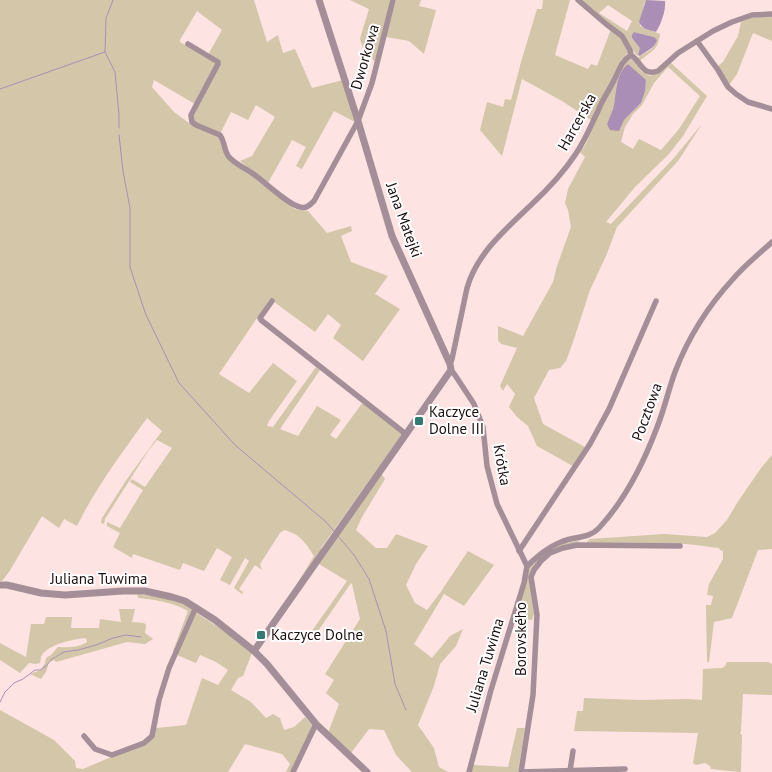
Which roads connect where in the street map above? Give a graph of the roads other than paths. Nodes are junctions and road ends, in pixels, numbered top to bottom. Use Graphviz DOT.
graph roads {
  1 [pos="319,0"];
  2 [pos="393,0"];
  3 [pos="578,0"];
  4 [pos="772,14"];
  5 [pos="697,41"];
  6 [pos="188,44"];
  7 [pos="631,55"];
  8 [pos="772,109"];
  9 [pos="358,121"];
  10 [pos="772,242"];
  11 [pos="272,301"];
  12 [pos="656,301"];
  13 [pos="450,367"];
  14 [pos="405,435"];
  15 [pos="680,546"];
  16 [pos="519,550"];
  17 [pos="527,566"];
  18 [pos="0,585"];
  19 [pos="196,607"];
  20 [pos="254,651"];
  21 [pos="316,724"];
  22 [pos="84,736"];
  23 [pos="573,751"];
  24 [pos="625,769"];
  25 [pos="570,771"];
  26 [pos="293,772"];
  27 [pos="367,772"];
  28 [pos="469,772"];
  29 [pos="521,772"];
  1 -- 9 [label="street, Jana Matejki"];
  2 -- 9 [label="street, Dworkowa"];
  3 -- 7 [label="street"];
  4 -- 5 [label="street"];
  5 -- 7 [label="street"];
  5 -- 8 [label="street"];
  6 -- 9 [label="street, Dworkowa"];
  7 -- 13 [label="street, Harcerska"];
  9 -- 13 [label="street, Jana Matejki"];
  10 -- 17 [label="street, Pocztowa"];
  11 -- 14 [label="street"];
  12 -- 16 [label="street"];
  13 -- 14 [label="street"];
  13 -- 16 [label="street, Krótka"];
  14 -- 20 [label="street"];
  15 -- 29 [label="street, Borovského"];
  16 -- 17 [label="street, Krótka"];
  17 -- 28 [label="street, Juliana Tuwima"];
  18 -- 19 [label="street, Juliana Tuwima"];
  19 -- 20 [label="street, Juliana Tuwima"];
  19 -- 22 [label="street"];
  20 -- 21 [label="street, Juliana Tuwima"];
  21 -- 26 [label="street"];
  21 -- 27 [label="street, Juliana Tuwima"];
  23 -- 25 [label="street"];
  24 -- 25 [label="street"];
  25 -- 29 [label="street"];
}
